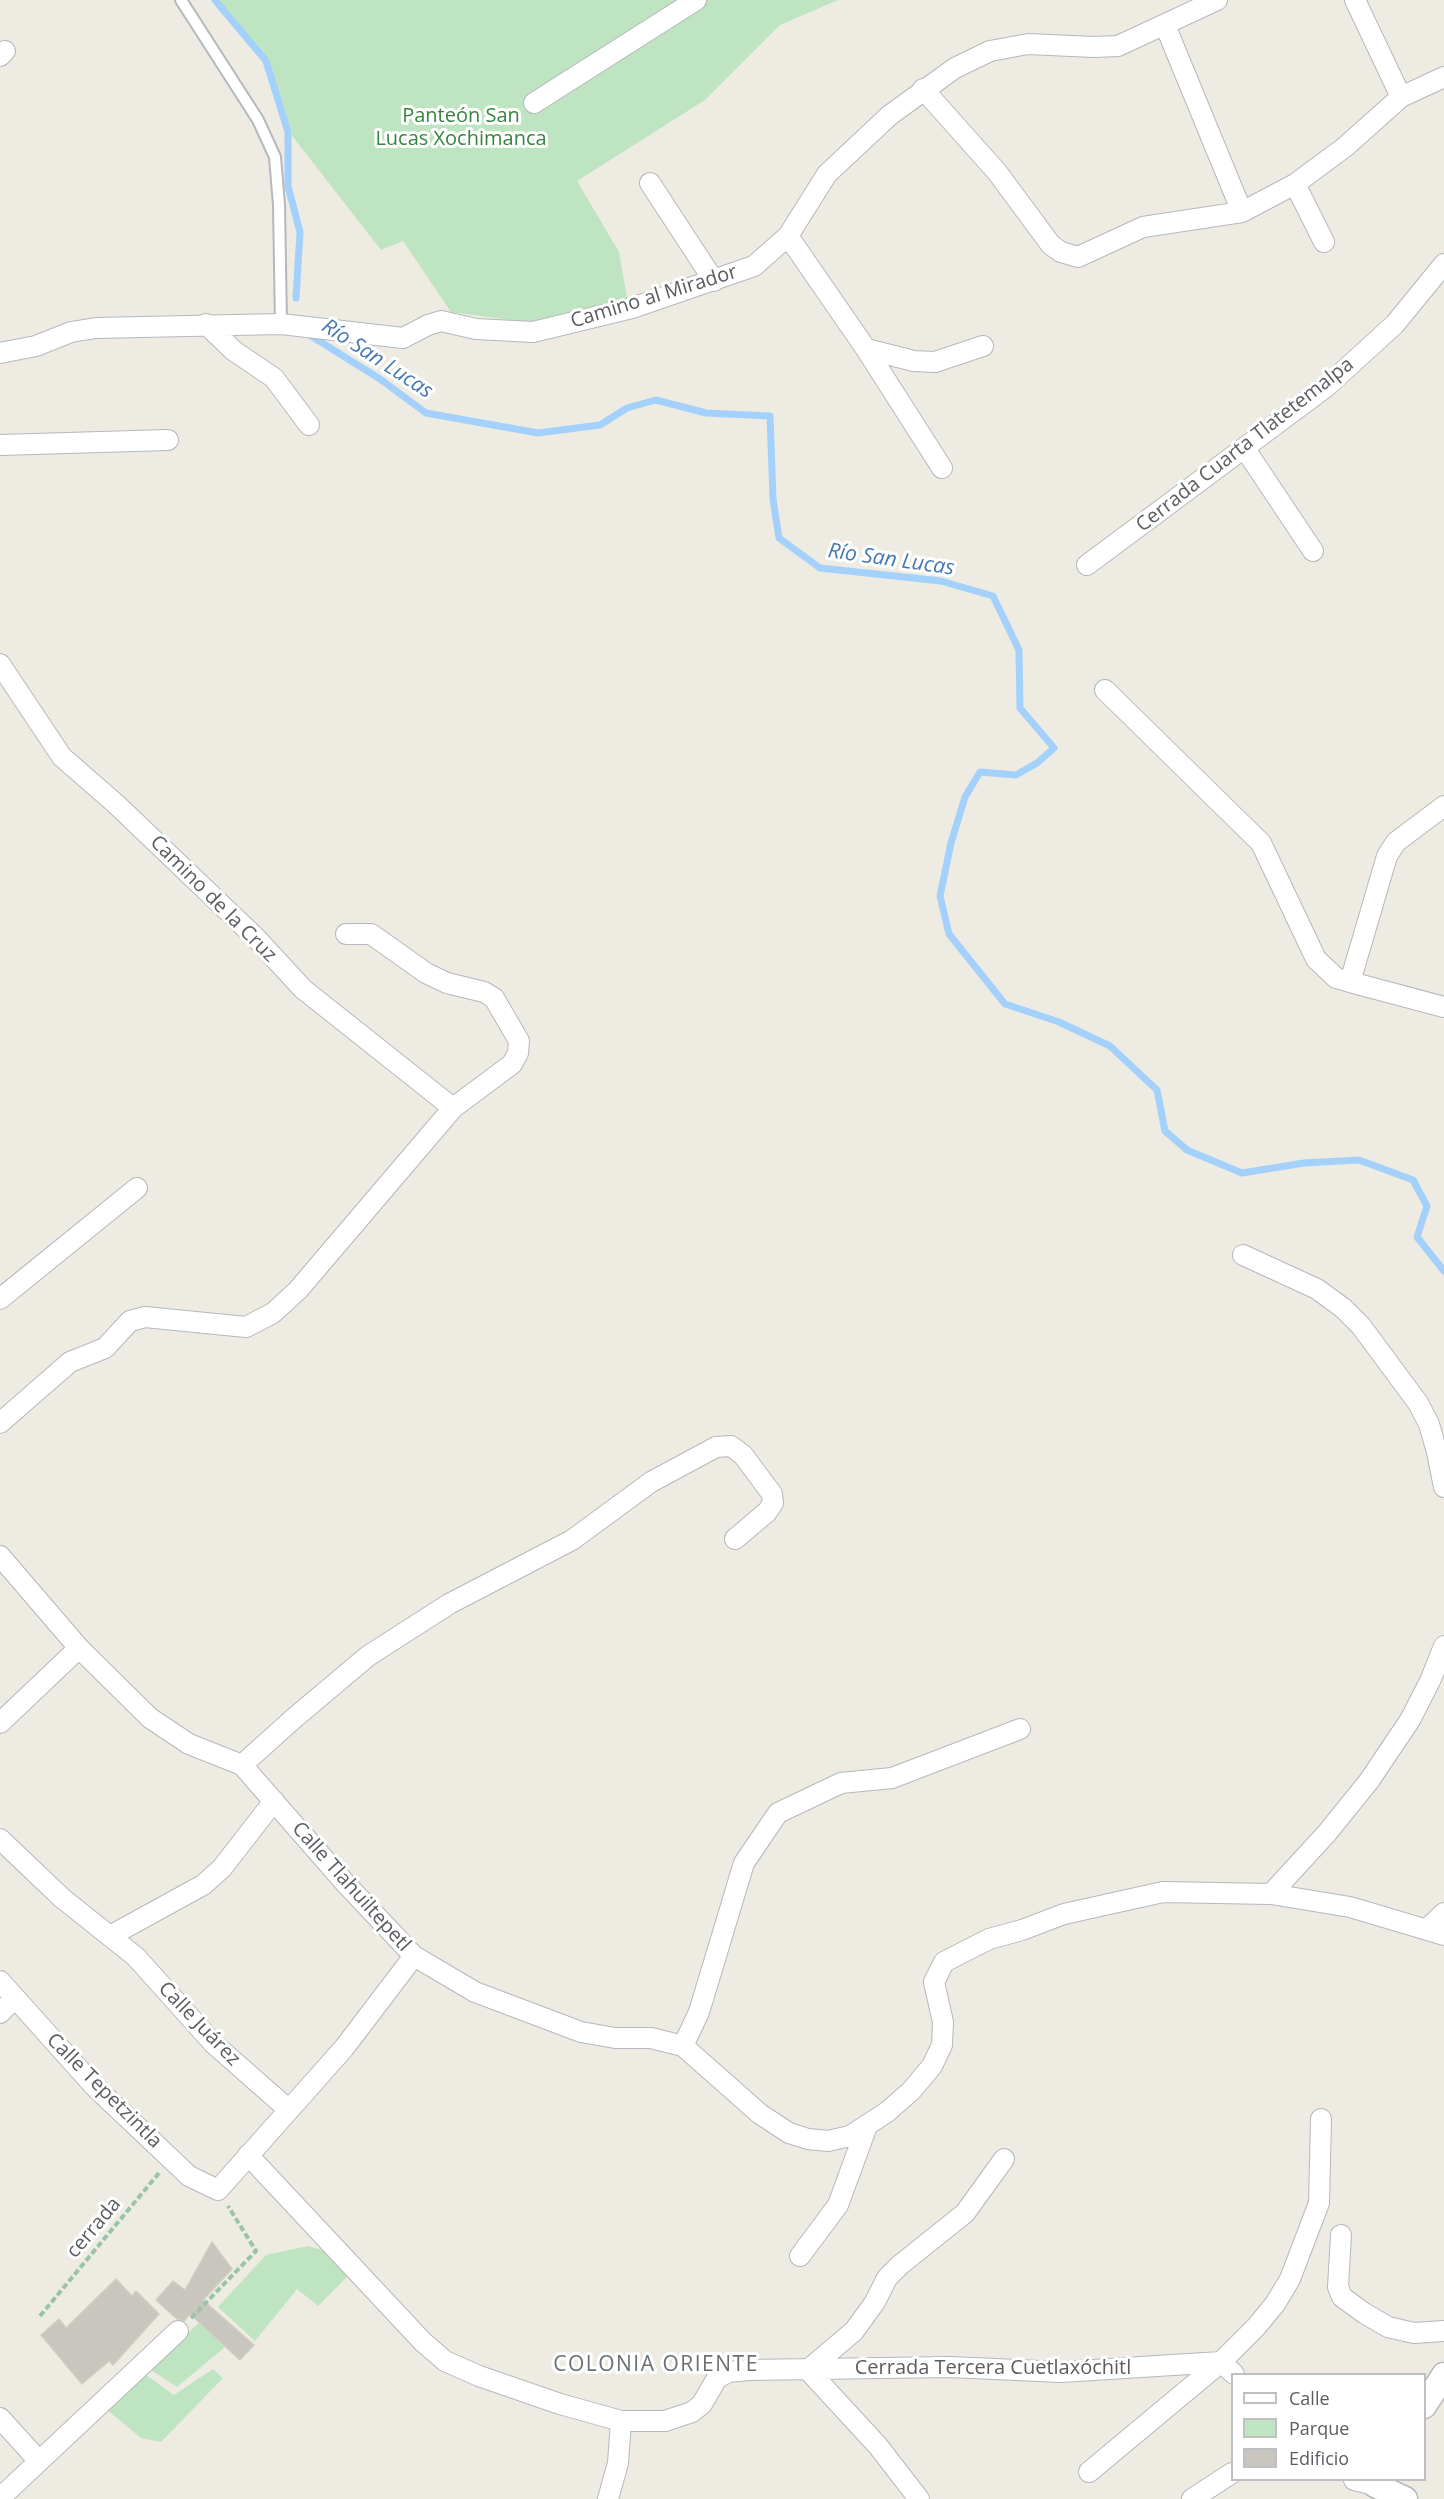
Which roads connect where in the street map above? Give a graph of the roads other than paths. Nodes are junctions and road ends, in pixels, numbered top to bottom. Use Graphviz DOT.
graph roads {
  1 [pos="181,0"];
  2 [pos="696,0"];
  3 [pos="1217,0"];
  4 [pos="1355,0"];
  5 [pos="1165,25"];
  6 [pos="1444,77"];
  7 [pos="922,89"];
  8 [pos="1401,97"];
  9 [pos="534,103"];
  10 [pos="651,183"];
  11 [pos="1295,184"];
  12 [pos="1242,212"];
  13 [pos="788,236"];
  14 [pos="1324,242"];
  15 [pos="1444,264"];
  16 [pos="714,281"];
  17 [pos="206,324"];
  18 [pos="281,324"];
  19 [pos="983,346"];
  20 [pos="866,349"];
  21 [pos="0,352"];
  22 [pos="309,425"];
  23 [pos="168,440"];
  24 [pos="0,446"];
  25 [pos="1245,449"];
  26 [pos="942,468"];
  27 [pos="1313,551"];
  28 [pos="1087,566"];
  29 [pos="0,664"];
  30 [pos="1105,690"];
  31 [pos="1444,806"];
  32 [pos="346,934"];
  33 [pos="1350,982"];
  34 [pos="1442,1003"];
  35 [pos="453,1108"];
  36 [pos="137,1188"];
  37 [pos="1243,1255"];
  38 [pos="0,1299"];
  39 [pos="0,1423"];
  40 [pos="1444,1487"];
  41 [pos="735,1539"];
  42 [pos="0,1556"];
  43 [pos="1444,1646"];
  44 [pos="79,1648"];
  45 [pos="0,1723"];
  46 [pos="1020,1729"];
  47 [pos="242,1766"];
  48 [pos="274,1801"];
  49 [pos="0,1839"];
  50 [pos="1271,1894"];
  51 [pos="1444,1913"];
  52 [pos="1436,1932"];
  53 [pos="110,1936"];
  54 [pos="414,1956"];
  55 [pos="0,1982"];
  56 [pos="15,1998"];
  57 [pos="0,2013"];
  58 [pos="683,2046"];
  59 [pos="289,2110"];
  60 [pos="1321,2120"];
  61 [pos="867,2126"];
  62 [pos="248,2155"];
  63 [pos="1004,2158"];
  64 [pos="1341,2235"];
  65 [pos="800,2256"];
  66 [pos="178,2331"];
  67 [pos="1444,2331"];
  68 [pos="1227,2368"];
  69 [pos="808,2370"];
  70 [pos="1444,2375"];
  71 [pos="1426,2404"];
  72 [pos="0,2418"];
  73 [pos="621,2421"];
  74 [pos="38,2460"];
  75 [pos="1089,2472"];
  76 [pos="1231,2475"];
  77 [pos="1369,2481"];
  78 [pos="0,2498"];
  79 [pos="608,2499"];
  80 [pos="919,2499"];
  81 [pos="1192,2499"];
  82 [pos="1405,2499"];
  1 -- 18 [label="lane"];
  2 -- 9 [label="street"];
  3 -- 5 [label="street, Camino al Mirador"];
  4 -- 8 [label="street"];
  5 -- 7 [label="street, Camino al Mirador"];
  5 -- 12 [label="street"];
  6 -- 8 [label="street"];
  7 -- 12 [label="street"];
  7 -- 13 [label="street, Camino al Mirador"];
  8 -- 11 [label="street"];
  10 -- 16 [label="street"];
  11 -- 12 [label="street"];
  11 -- 14 [label="street"];
  13 -- 16 [label="street, Camino al Mirador"];
  13 -- 20 [label="street"];
  15 -- 25 [label="street, Cerrada Cuarta Tlatetemalpa"];
  16 -- 18 [label="street, Camino al Mirador"];
  17 -- 18 [label="street, Camino al Mirador"];
  17 -- 21 [label="street, Camino al Mirador"];
  17 -- 22 [label="street"];
  19 -- 20 [label="street"];
  20 -- 26 [label="street"];
  23 -- 24 [label="street"];
  25 -- 27 [label="street"];
  25 -- 28 [label="street, Cerrada Cuarta Tlatetemalpa"];
  29 -- 35 [label="street, Camino de la Cruz"];
  30 -- 33 [label="street"];
  31 -- 33 [label="street"];
  32 -- 35 [label="street"];
  33 -- 34 [label="street"];
  35 -- 39 [label="street"];
  36 -- 38 [label="street"];
  37 -- 40 [label="street"];
  41 -- 47 [label="street"];
  42 -- 44 [label="street, Calle Tlahuiltepetl"];
  43 -- 50 [label="street"];
  44 -- 45 [label="street"];
  44 -- 47 [label="street, Calle Tlahuiltepetl"];
  46 -- 58 [label="street"];
  47 -- 48 [label="street, Calle Tlahuiltepetl"];
  48 -- 53 [label="street"];
  48 -- 54 [label="street, Calle Tlahuiltepetl"];
  49 -- 53 [label="street, Calle Juárez"];
  50 -- 52 [label="street, Calle Tlahuiltepetl"];
  50 -- 61 [label="street, Calle Tlahuiltepetl"];
  51 -- 52 [label="street"];
  53 -- 59 [label="street, Calle Juárez"];
  54 -- 58 [label="street, Calle Tlahuiltepetl"];
  54 -- 59 [label="street"];
  55 -- 56 [label="street, Calle Tepetzintla"];
  56 -- 57 [label="street"];
  56 -- 62 [label="street, Calle Tepetzintla"];
  58 -- 61 [label="street, Calle Tlahuiltepetl"];
  59 -- 62 [label="street"];
  60 -- 68 [label="street"];
  61 -- 65 [label="street"];
  62 -- 73 [label="street, Cerrada Tercera Cuetlaxóchitl"];
  63 -- 69 [label="street"];
  64 -- 67 [label="street"];
  66 -- 74 [label="street"];
  68 -- 69 [label="street, Cerrada Tercera Cuetlaxóchitl"];
  68 -- 75 [label="street"];
  69 -- 73 [label="street, Cerrada Tercera Cuetlaxóchitl"];
  69 -- 80 [label="street"];
  70 -- 71 [label="street"];
  72 -- 74 [label="street"];
  73 -- 79 [label="street"];
  74 -- 78 [label="street"];
  76 -- 81 [label="street"];
  77 -- 82 [label="street"];
}
